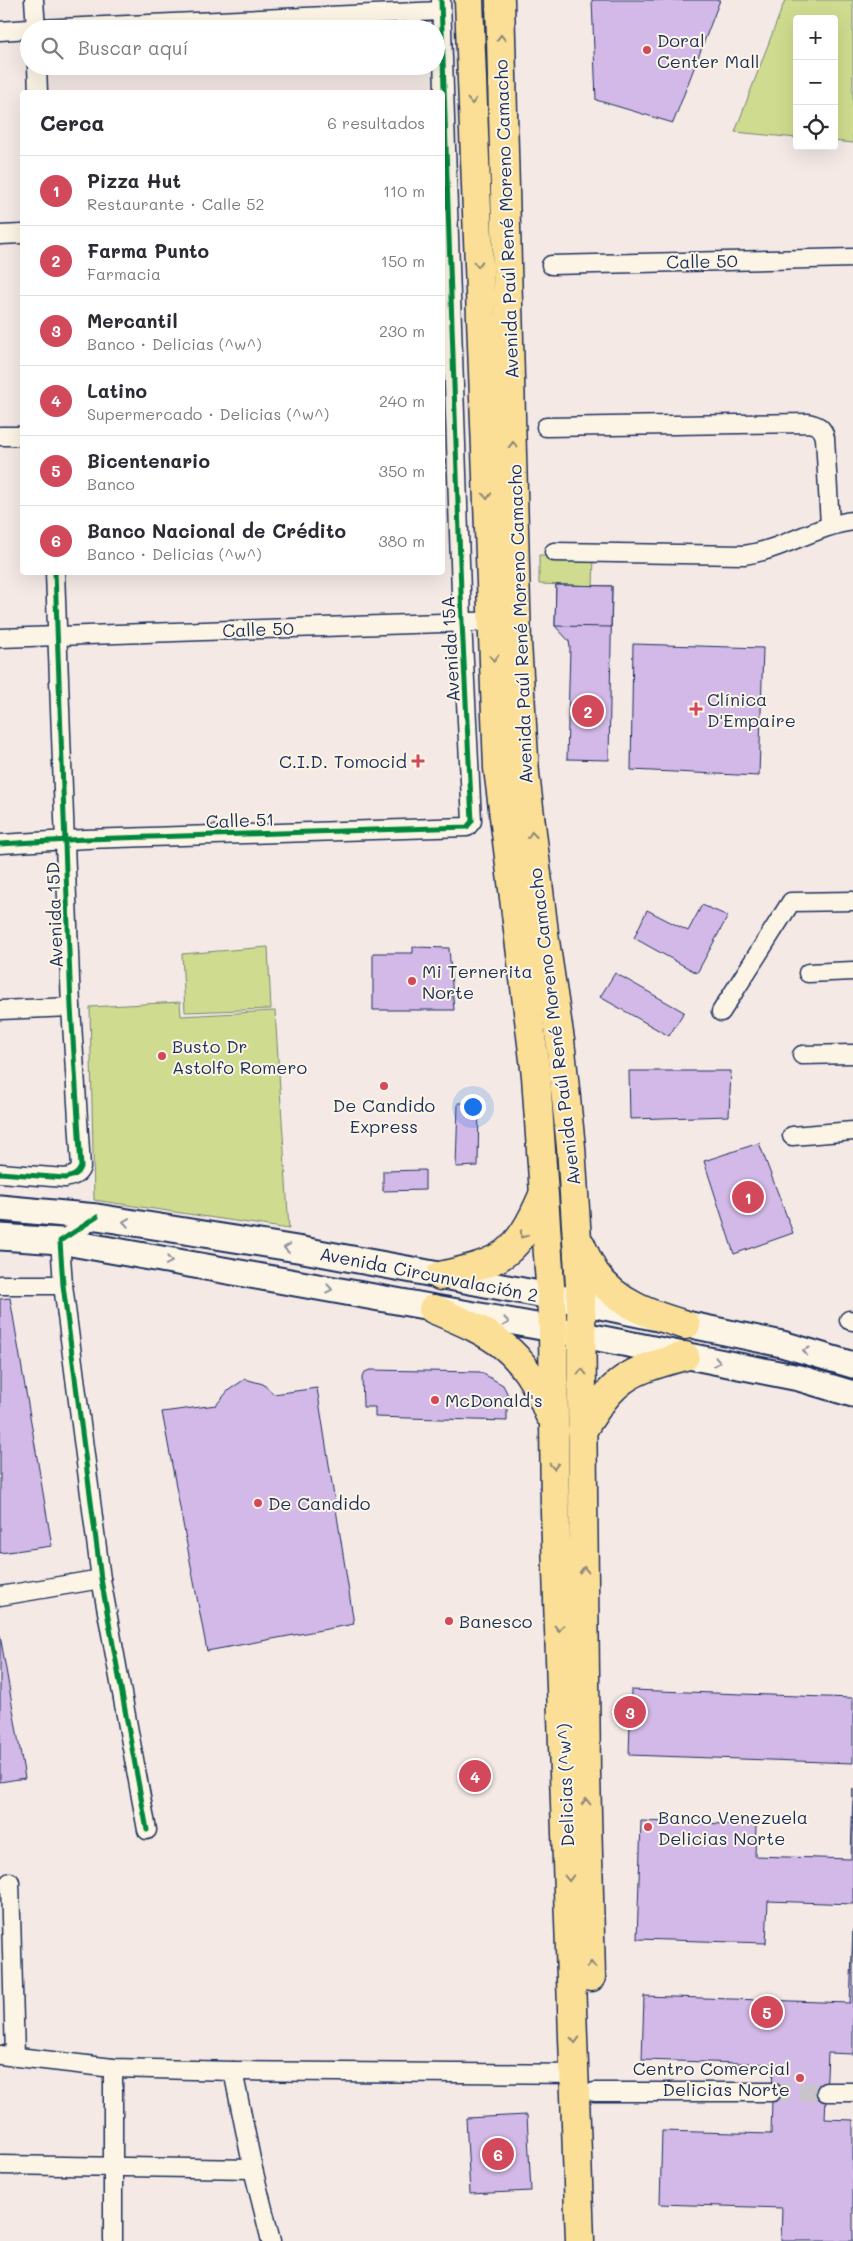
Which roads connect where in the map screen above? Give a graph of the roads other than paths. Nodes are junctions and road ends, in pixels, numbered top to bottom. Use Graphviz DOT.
graph roads {
  1 [pos="34,0"];
  2 [pos="469,0"];
  3 [pos="500,0"];
  4 [pos="441,6"];
  5 [pos="36,20"];
  6 [pos="195,20"];
  7 [pos="441,20"];
  8 [pos="20,29"];
  9 [pos="0,30"];
  10 [pos="37,75"];
  11 [pos="443,75"];
  12 [pos="38,90"];
  13 [pos="443,90"];
  14 [pos="445,178"];
  15 [pos="446,221"];
  16 [pos="20,234"];
  17 [pos="0,235"];
  18 [pos="853,258"];
  19 [pos="551,265"];
  20 [pos="450,424"];
  21 [pos="546,427"];
  22 [pos="0,436"];
  23 [pos="20,436"];
  24 [pos="853,521"];
  25 [pos="830,525"];
  26 [pos="554,552"];
  27 [pos="55,575"];
  28 [pos="505,621"];
  29 [pos="462,622"];
  30 [pos="58,636"];
  31 [pos="0,638"];
  32 [pos="473,816"];
  33 [pos="66,840"];
  34 [pos="0,844"];
  35 [pos="853,901"];
  36 [pos="853,971"];
  37 [pos="808,972"];
  38 [pos="71,1007"];
  39 [pos="0,1010"];
  40 [pos="721,1012"];
  41 [pos="853,1054"];
  42 [pos="802,1055"];
  43 [pos="853,1131"];
  44 [pos="792,1136"];
  45 [pos="0,1172"];
  46 [pos="544,1191"];
  47 [pos="0,1208"];
  48 [pos="97,1217"];
  49 [pos="0,1237"];
  50 [pos="576,1237"];
  51 [pos="60,1241"];
  52 [pos="440,1276"];
  53 [pos="0,1285"];
  54 [pos="63,1285"];
  55 [pos="550,1297"];
  56 [pos="581,1302"];
  57 [pos="433,1309"];
  58 [pos="686,1325"];
  59 [pos="553,1329"];
  60 [pos="582,1336"];
  61 [pos="685,1356"];
  62 [pos="853,1365"];
  63 [pos="853,1394"];
  64 [pos="553,1425"];
  65 [pos="582,1431"];
  66 [pos="101,1579"];
  67 [pos="0,1596"];
  68 [pos="147,1830"];
  69 [pos="10,1882"];
  70 [pos="8,2056"];
  71 [pos="113,2068"];
  72 [pos="233,2071"];
  73 [pos="585,2083"];
  74 [pos="772,2092"];
  75 [pos="826,2092"];
  76 [pos="853,2092"];
  77 [pos="0,2165"];
  78 [pos="114,2168"];
  79 [pos="253,2169"];
  80 [pos="113,2240"];
  81 [pos="271,2241"];
  82 [pos="580,2241"];
  83 [pos="597,2241"];
  1 -- 5 [label="street"];
  2 -- 28 [label="main road, Avenida Paúl René Moreno Camacho, one-way"];
  28 -- 3 [label="main road, Avenida Paúl René Moreno Camacho, one-way"];
  4 -- 6 [label="street"];
  4 -- 7 [label="street, Avenida 15A"];
  8 -- 9 [label="street"];
  10 -- 12 [label="street"];
  11 -- 13 [label="street, Avenida 15A"];
  14 -- 15 [label="street, Avenida 15A"];
  15 -- 20 [label="street, Avenida 15A"];
  16 -- 17 [label="street"];
  18 -- 19 [label="street, Calle 50"];
  20 -- 29 [label="street, Avenida 15A"];
  21 -- 25 [label="street"];
  22 -- 23 [label="street"];
  24 -- 25 [label="street"];
  25 -- 26 [label="street"];
  27 -- 30 [label="street, Avenida 15D"];
  28 -- 29 [label="street, Calle 50"];
  28 -- 46 [label="main road, Avenida Paúl René Moreno Camacho, one-way"];
  50 -- 28 [label="main road, Avenida Paúl René Moreno Camacho, one-way"];
  29 -- 30 [label="street, Calle 50"];
  29 -- 32 [label="street, Avenida 15A"];
  30 -- 31 [label="street, Calle 50"];
  30 -- 33 [label="street, Avenida 15D"];
  32 -- 33 [label="street, Calle 51"];
  33 -- 34 [label="street, Calle 51"];
  33 -- 38 [label="street, Avenida 15D"];
  35 -- 40 [label="street"];
  36 -- 37 [label="street"];
  38 -- 39 [label="street"];
  38 -- 45 [label="street, Avenida 15D"];
  41 -- 42 [label="street"];
  43 -- 44 [label="street"];
  46 -- 52 [label="main road, one-way"];
  46 -- 55 [label="main road, Avenida Paúl René Moreno Camacho"];
  47 -- 48 [label="main road, Avenida Circunvalación 2"];
  48 -- 51 [label="street"];
  52 -- 48 [label="main road, Avenida Circunvalación 2, one-way"];
  49 -- 51 [label="main road, Avenida Circunvalación 2"];
  50 -- 56 [label="main road, Avenida Paúl René Moreno Camacho"];
  50 -- 58 [label="main road"];
  51 -- 54 [label="street"];
  51 -- 57 [label="main road, Avenida Circunvalación 2, one-way"];
  52 -- 55 [label="main road, Avenida Circunvalación 2"];
  53 -- 54 [label="street"];
  54 -- 66 [label="street"];
  55 -- 56 [label="main road, Avenida Circunvalación 2"];
  55 -- 59 [label="main road, Avenida Paúl René Moreno Camacho"];
  56 -- 58 [label="main road, Avenida Circunvalación 2"];
  56 -- 60 [label="main road, Avenida Paúl René Moreno Camacho"];
  57 -- 59 [label="main road, Avenida Circunvalación 2, one-way"];
  57 -- 64 [label="main road"];
  62 -- 58 [label="main road, Avenida Circunvalación 2, one-way"];
  59 -- 60 [label="main road, Avenida Circunvalación 2"];
  59 -- 64 [label="main road, Delicias (^w^)"];
  60 -- 61 [label="main road, Avenida Circunvalación 2"];
  65 -- 60 [label="main road, Delicias (^w^), one-way"];
  61 -- 63 [label="main road, Avenida Circunvalación 2, one-way"];
  61 -- 65 [label="main road"];
  64 -- 73 [label="main road, Delicias (^w^), one-way"];
  73 -- 65 [label="main road, Delicias (^w^), one-way"];
  66 -- 67 [label="street"];
  66 -- 68 [label="street"];
  69 -- 70 [label="street"];
  70 -- 71 [label="street"];
  71 -- 72 [label="street"];
  71 -- 78 [label="street"];
  72 -- 73 [label="street"];
  72 -- 79 [label="street"];
  73 -- 74 [label="street"];
  73 -- 82 [label="main road, Delicias (^w^)"];
  73 -- 83 [label="main road, Delicias (^w^)"];
  75 -- 76 [label="street"];
  77 -- 78 [label="street"];
  78 -- 79 [label="street"];
  78 -- 80 [label="street"];
  79 -- 81 [label="street"];
}
